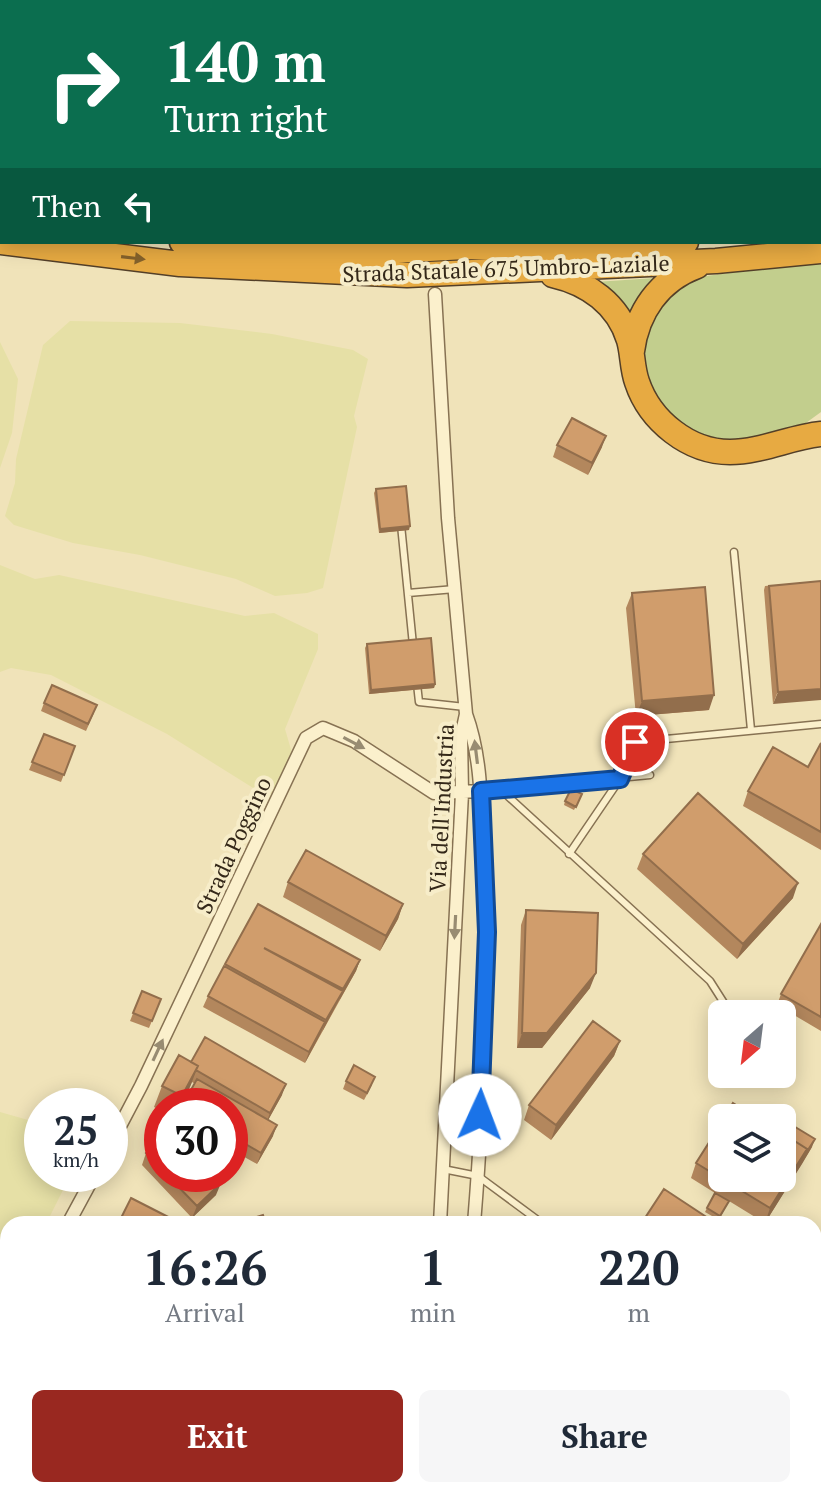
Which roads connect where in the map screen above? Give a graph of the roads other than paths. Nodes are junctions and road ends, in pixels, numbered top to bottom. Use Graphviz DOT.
graph roads {
  1 [pos="16,244"];
  2 [pos="209,244"];
  3 [pos="485,244"];
  4 [pos="658,244"];
  5 [pos="465,247"];
  6 [pos="821,251"];
  7 [pos="716,261"];
  8 [pos="407,275"];
  9 [pos="435,294"];
  10 [pos="632,351"];
  11 [pos="815,432"];
  12 [pos="400,520"];
  13 [pos="734,552"];
  14 [pos="455,589"];
  15 [pos="408,593"];
  16 [pos="414,655"];
  17 [pos="416,671"];
  18 [pos="465,711"];
  19 [pos="821,724"];
  20 [pos="751,730"];
  21 [pos="650,775"];
  22 [pos="620,779"];
  23 [pos="499,788"];
  24 [pos="481,791"];
  25 [pos="462,793"];
  26 [pos="569,854"];
  27 [pos="722,1000"];
  28 [pos="128,1111"];
  29 [pos="443,1169"];
  30 [pos="478,1176"];
  31 [pos="85,1192"];
  32 [pos="72,1216"];
  33 [pos="440,1216"];
  34 [pos="475,1216"];
  35 [pos="532,1216"];
  1 -- 8 [label="highway, Strada Statale 675 Umbro-Laziale, one-way"];
  2 -- 5 [label="highway, Strada Statale 675 Umbro-Laziale"];
  3 -- 5 [label="highway"];
  4 -- 5 [label="highway, Strada Statale 675 Umbro-Laziale"];
  6 -- 7 [label="highway, Strada Statale 675 Umbro-Laziale"];
  7 -- 8 [label="highway, Strada Statale 675 Umbro-Laziale"];
  7 -- 10 [label="highway"];
  8 -- 10 [label="highway"];
  9 -- 14 [label="street"];
  10 -- 11 [label="highway"];
  12 -- 15 [label="lane"];
  13 -- 20 [label="lane"];
  14 -- 15 [label="lane"];
  14 -- 18 [label="street"];
  15 -- 16 [label="lane"];
  17 -- 18 [label="lane"];
  24 -- 18 [label="street, Via dell'Industria, one-way"];
  18 -- 25 [label="street, Via dell'Industria"];
  19 -- 20 [label="lane"];
  20 -- 22 [label="lane"];
  21 -- 22 [label="lane"];
  22 -- 23 [label="lane"];
  22 -- 26 [label="lane"];
  23 -- 24 [label="lane"];
  23 -- 26 [label="lane"];
  24 -- 25 [label="street, Strada Poggino"];
  24 -- 30 [label="street, Via dell'Industria"];
  28 -- 25 [label="street, Strada Poggino, one-way"];
  25 -- 29 [label="street, Via dell'Industria, one-way"];
  26 -- 27 [label="lane"];
  29 -- 30 [label="lane"];
  29 -- 33 [label="street, Via dell'Industria"];
  30 -- 34 [label="street, Via dell'Industria"];
  30 -- 35 [label="lane"];
  31 -- 32 [label="street"];
}
